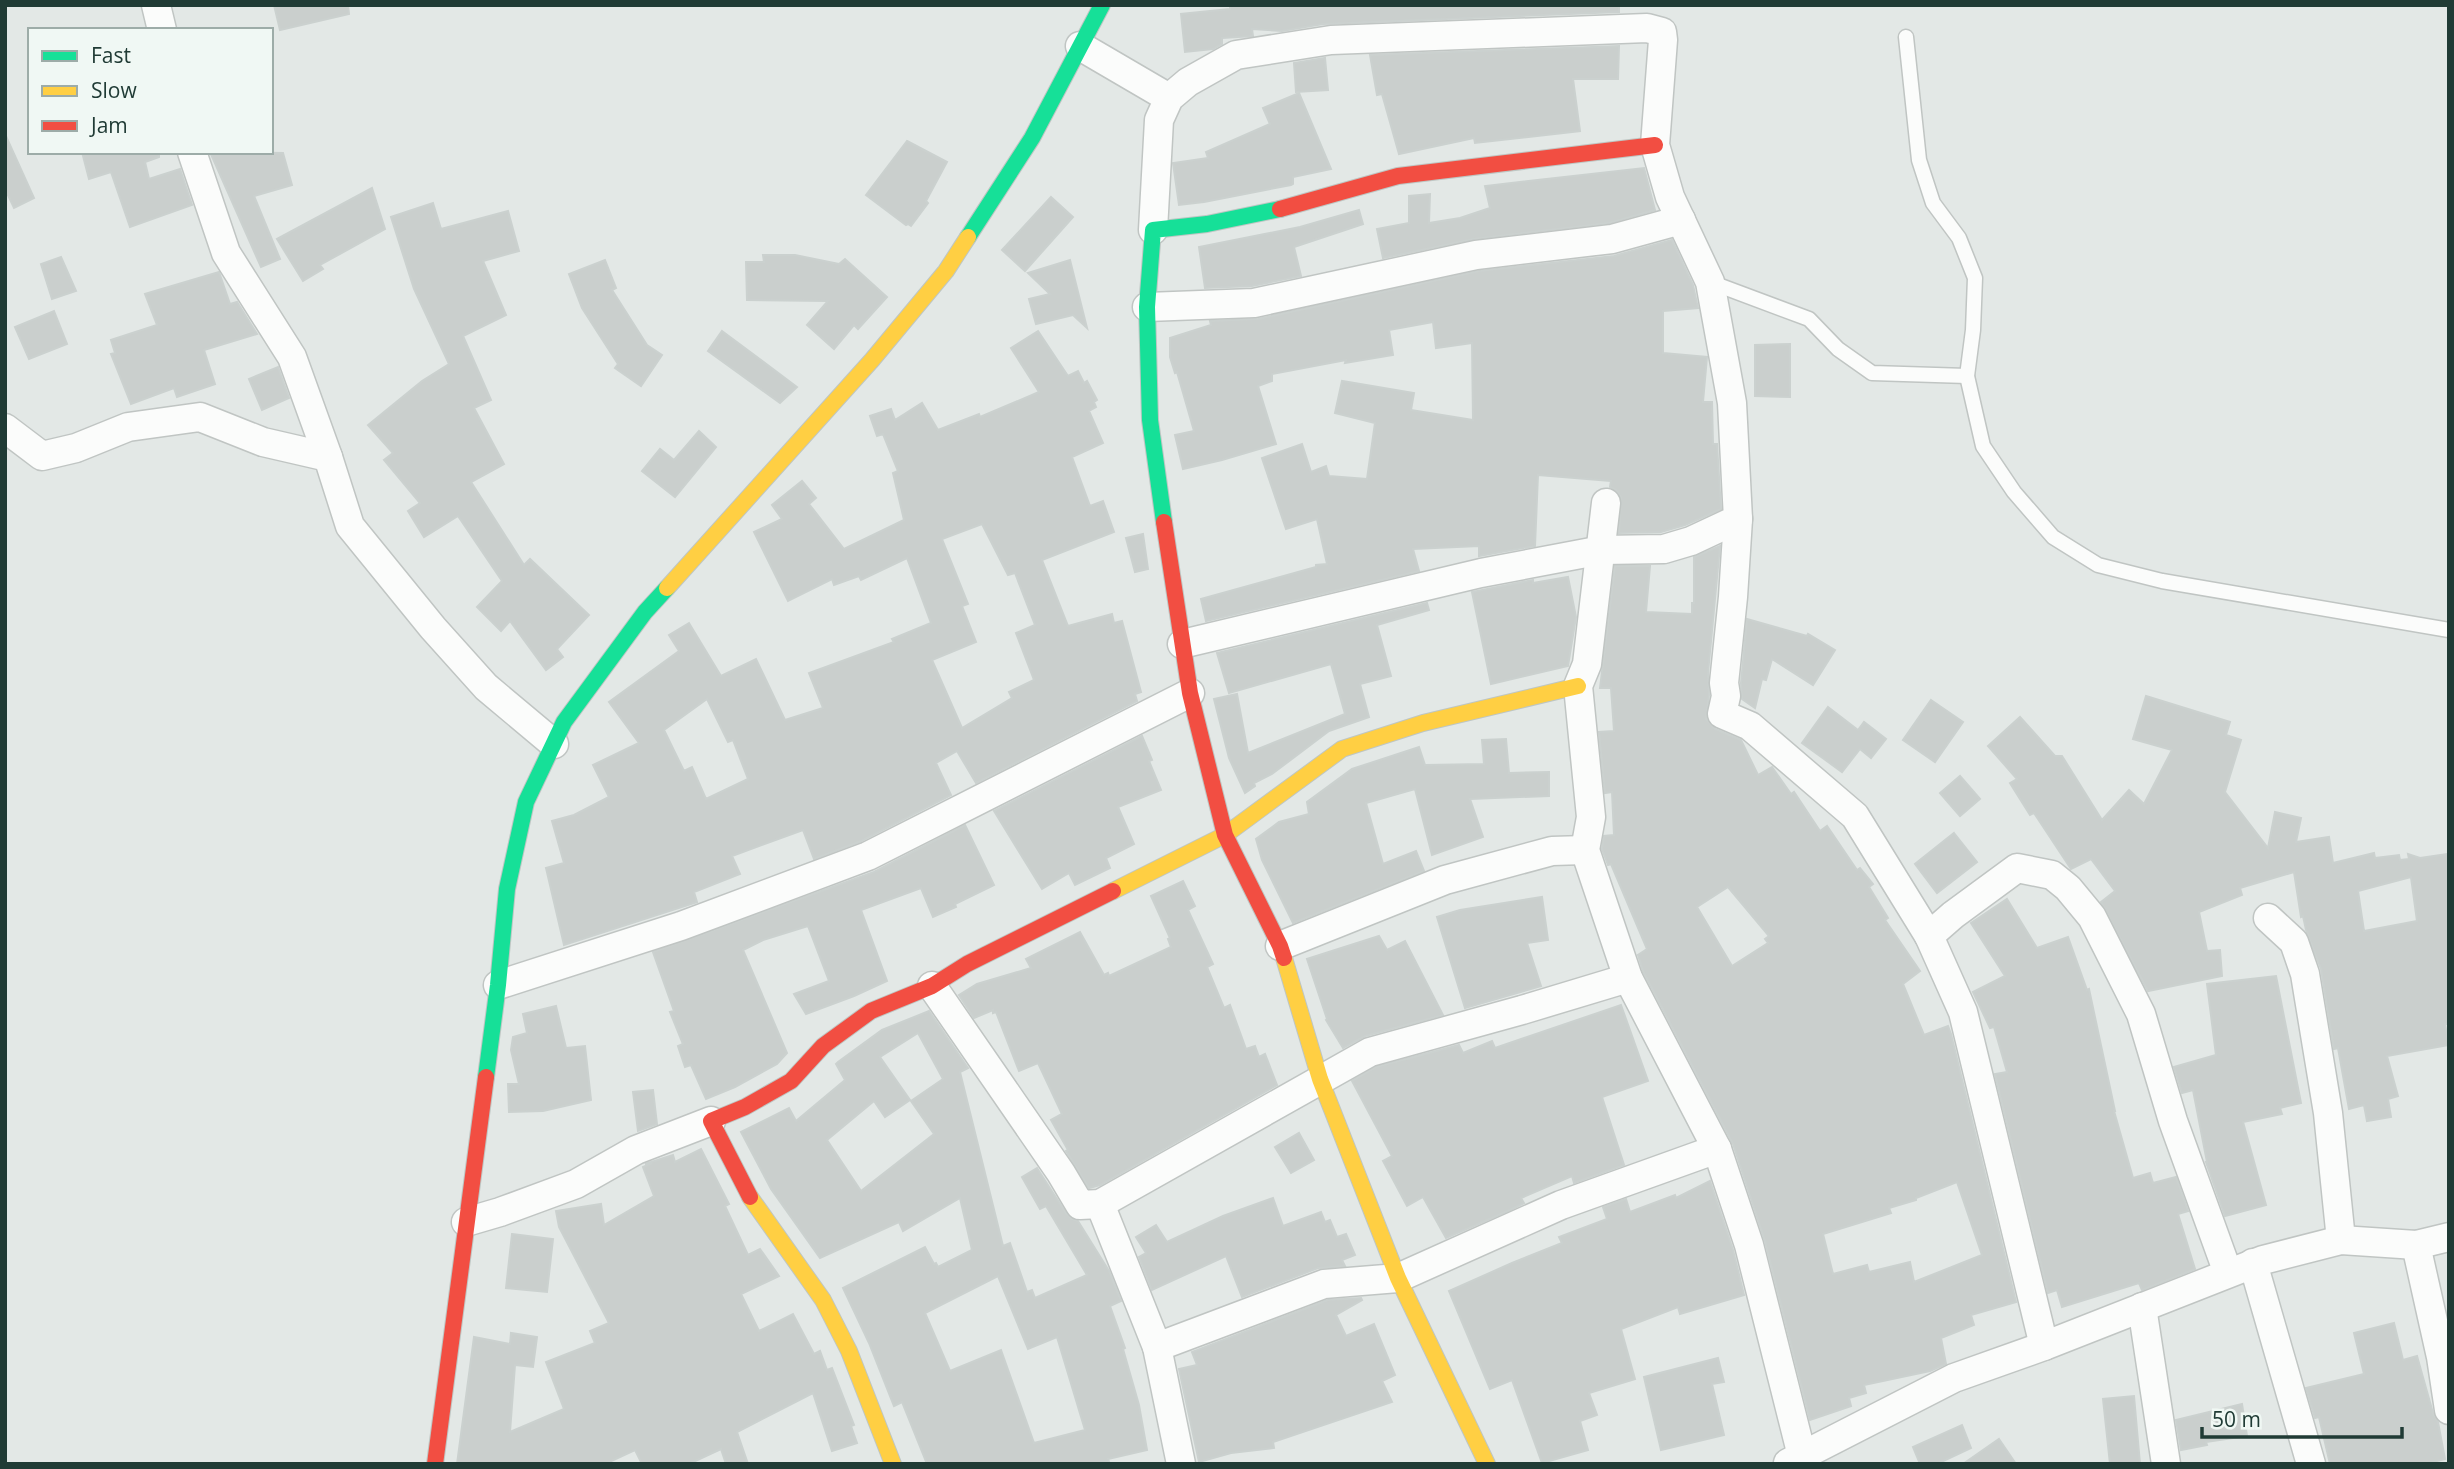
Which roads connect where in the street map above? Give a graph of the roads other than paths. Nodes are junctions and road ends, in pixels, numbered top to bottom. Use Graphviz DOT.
graph roads {
  1 [pos="156,5"];
  2 [pos="1102,5"];
  3 [pos="162,28"];
  4 [pos="1906,37"];
  5 [pos="1080,46"];
  6 [pos="1169,98"];
  7 [pos="1655,145"];
  8 [pos="193,154"];
  9 [pos="1681,220"];
  10 [pos="1153,230"];
  11 [pos="1710,282"];
  12 [pos="1147,307"];
  13 [pos="1967,376"];
  14 [pos="5,428"];
  15 [pos="328,457"];
  16 [pos="1606,503"];
  17 [pos="1738,519"];
  18 [pos="1602,550"];
  19 [pos="2449,630"];
  20 [pos="1182,644"];
  21 [pos="1578,687"];
  22 [pos="1190,692"];
  23 [pos="554,744"];
  24 [pos="1224,835"];
  25 [pos="1585,850"];
  26 [pos="2268,918"];
  27 [pos="1929,936"];
  28 [pos="1280,946"];
  29 [pos="1628,978"];
  30 [pos="498,985"];
  31 [pos="932,986"];
  32 [pos="1320,1079"];
  33 [pos="711,1121"];
  34 [pos="1717,1149"];
  35 [pos="1100,1204"];
  36 [pos="466,1222"];
  37 [pos="2449,1237"];
  38 [pos="2341,1240"];
  39 [pos="2416,1245"];
  40 [pos="2241,1268"];
  41 [pos="1398,1278"];
  42 [pos="2142,1307"];
  43 [pos="2044,1346"];
  44 [pos="1157,1347"];
  45 [pos="2449,1410"];
  46 [pos="1794,1460"];
  47 [pos="435,1464"];
  48 [pos="893,1464"];
  49 [pos="1181,1464"];
  50 [pos="1487,1464"];
  51 [pos="2166,1464"];
  52 [pos="2311,1464"];
  1 -- 3 [label="street"];
  2 -- 5 [label="street"];
  4 -- 13 [label="lane"];
  5 -- 6 [label="street"];
  5 -- 23 [label="street"];
  6 -- 7 [label="street"];
  6 -- 10 [label="street"];
  7 -- 9 [label="street"];
  7 -- 10 [label="street"];
  8 -- 15 [label="street"];
  9 -- 11 [label="street"];
  9 -- 12 [label="street"];
  10 -- 12 [label="street"];
  11 -- 13 [label="lane"];
  11 -- 17 [label="street"];
  12 -- 20 [label="street"];
  13 -- 19 [label="lane"];
  14 -- 15 [label="street"];
  15 -- 23 [label="street"];
  16 -- 18 [label="street"];
  17 -- 18 [label="street"];
  17 -- 27 [label="street"];
  18 -- 20 [label="street"];
  18 -- 21 [label="street"];
  20 -- 22 [label="street"];
  21 -- 24 [label="street"];
  21 -- 25 [label="street"];
  22 -- 24 [label="street"];
  22 -- 30 [label="street"];
  23 -- 30 [label="street"];
  24 -- 28 [label="street"];
  24 -- 31 [label="street"];
  25 -- 28 [label="street"];
  25 -- 29 [label="street"];
  26 -- 38 [label="street"];
  27 -- 40 [label="street"];
  27 -- 43 [label="street"];
  28 -- 32 [label="street"];
  29 -- 32 [label="street"];
  29 -- 34 [label="street"];
  30 -- 36 [label="street"];
  31 -- 33 [label="street"];
  31 -- 35 [label="street"];
  32 -- 35 [label="street"];
  32 -- 41 [label="street"];
  33 -- 36 [label="street"];
  33 -- 48 [label="street"];
  34 -- 41 [label="street"];
  34 -- 46 [label="street"];
  35 -- 44 [label="street"];
  36 -- 47 [label="street"];
  37 -- 39 [label="street"];
  38 -- 39 [label="street"];
  38 -- 40 [label="street"];
  39 -- 45 [label="street"];
  40 -- 42 [label="street"];
  40 -- 52 [label="street"];
  41 -- 44 [label="street"];
  41 -- 50 [label="street"];
  42 -- 43 [label="street"];
  42 -- 51 [label="street"];
  43 -- 46 [label="street"];
  44 -- 49 [label="street"];
}
